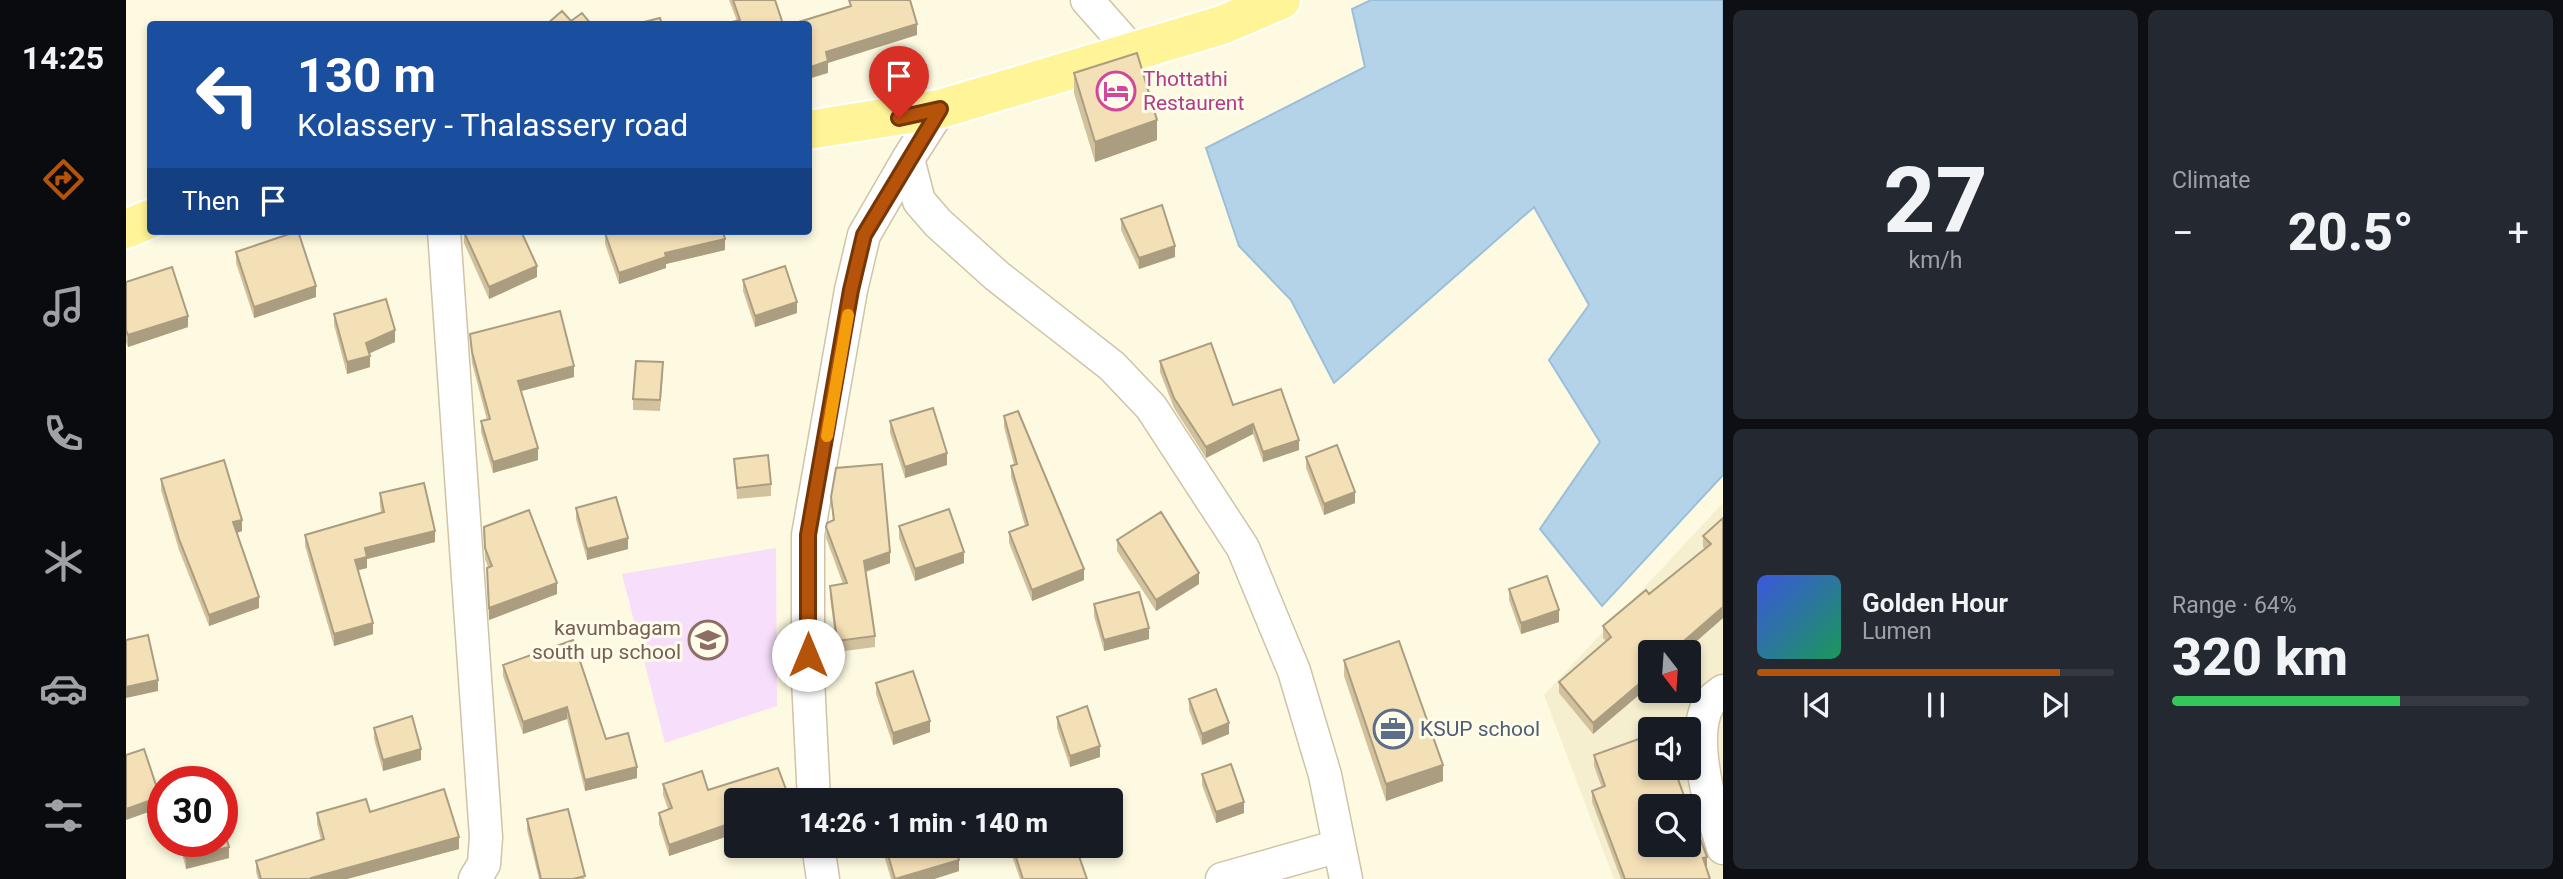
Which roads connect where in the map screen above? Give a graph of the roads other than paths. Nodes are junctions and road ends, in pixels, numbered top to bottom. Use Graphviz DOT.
graph roads {
  1 [pos="1087,0"];
  2 [pos="1282,0"];
  3 [pos="1133,52"];
  4 [pos="940,109"];
  5 [pos="812,129"];
  6 [pos="908,159"];
  7 [pos="147,220"];
  8 [pos="126,229"];
  9 [pos="444,235"];
  10 [pos="1723,691"];
  11 [pos="1701,736"];
  12 [pos="1723,768"];
  13 [pos="813,788"];
  14 [pos="1339,846"];
  15 [pos="1723,848"];
  16 [pos="820,858"];
  17 [pos="475,879"];
  18 [pos="823,879"];
  19 [pos="1222,879"];
  20 [pos="1346,879"];
  1 -- 3 [label="street"];
  2 -- 3 [label="main road"];
  3 -- 4 [label="main road"];
  4 -- 5 [label="main road"];
  4 -- 6 [label="street"];
  6 -- 13 [label="street"];
  6 -- 14 [label="street"];
  7 -- 8 [label="main road"];
  9 -- 17 [label="street"];
  10 -- 11 [label="street"];
  11 -- 12 [label="street"];
  11 -- 15 [label="street"];
  14 -- 19 [label="street"];
  14 -- 20 [label="street"];
  16 -- 18 [label="street"];
}
